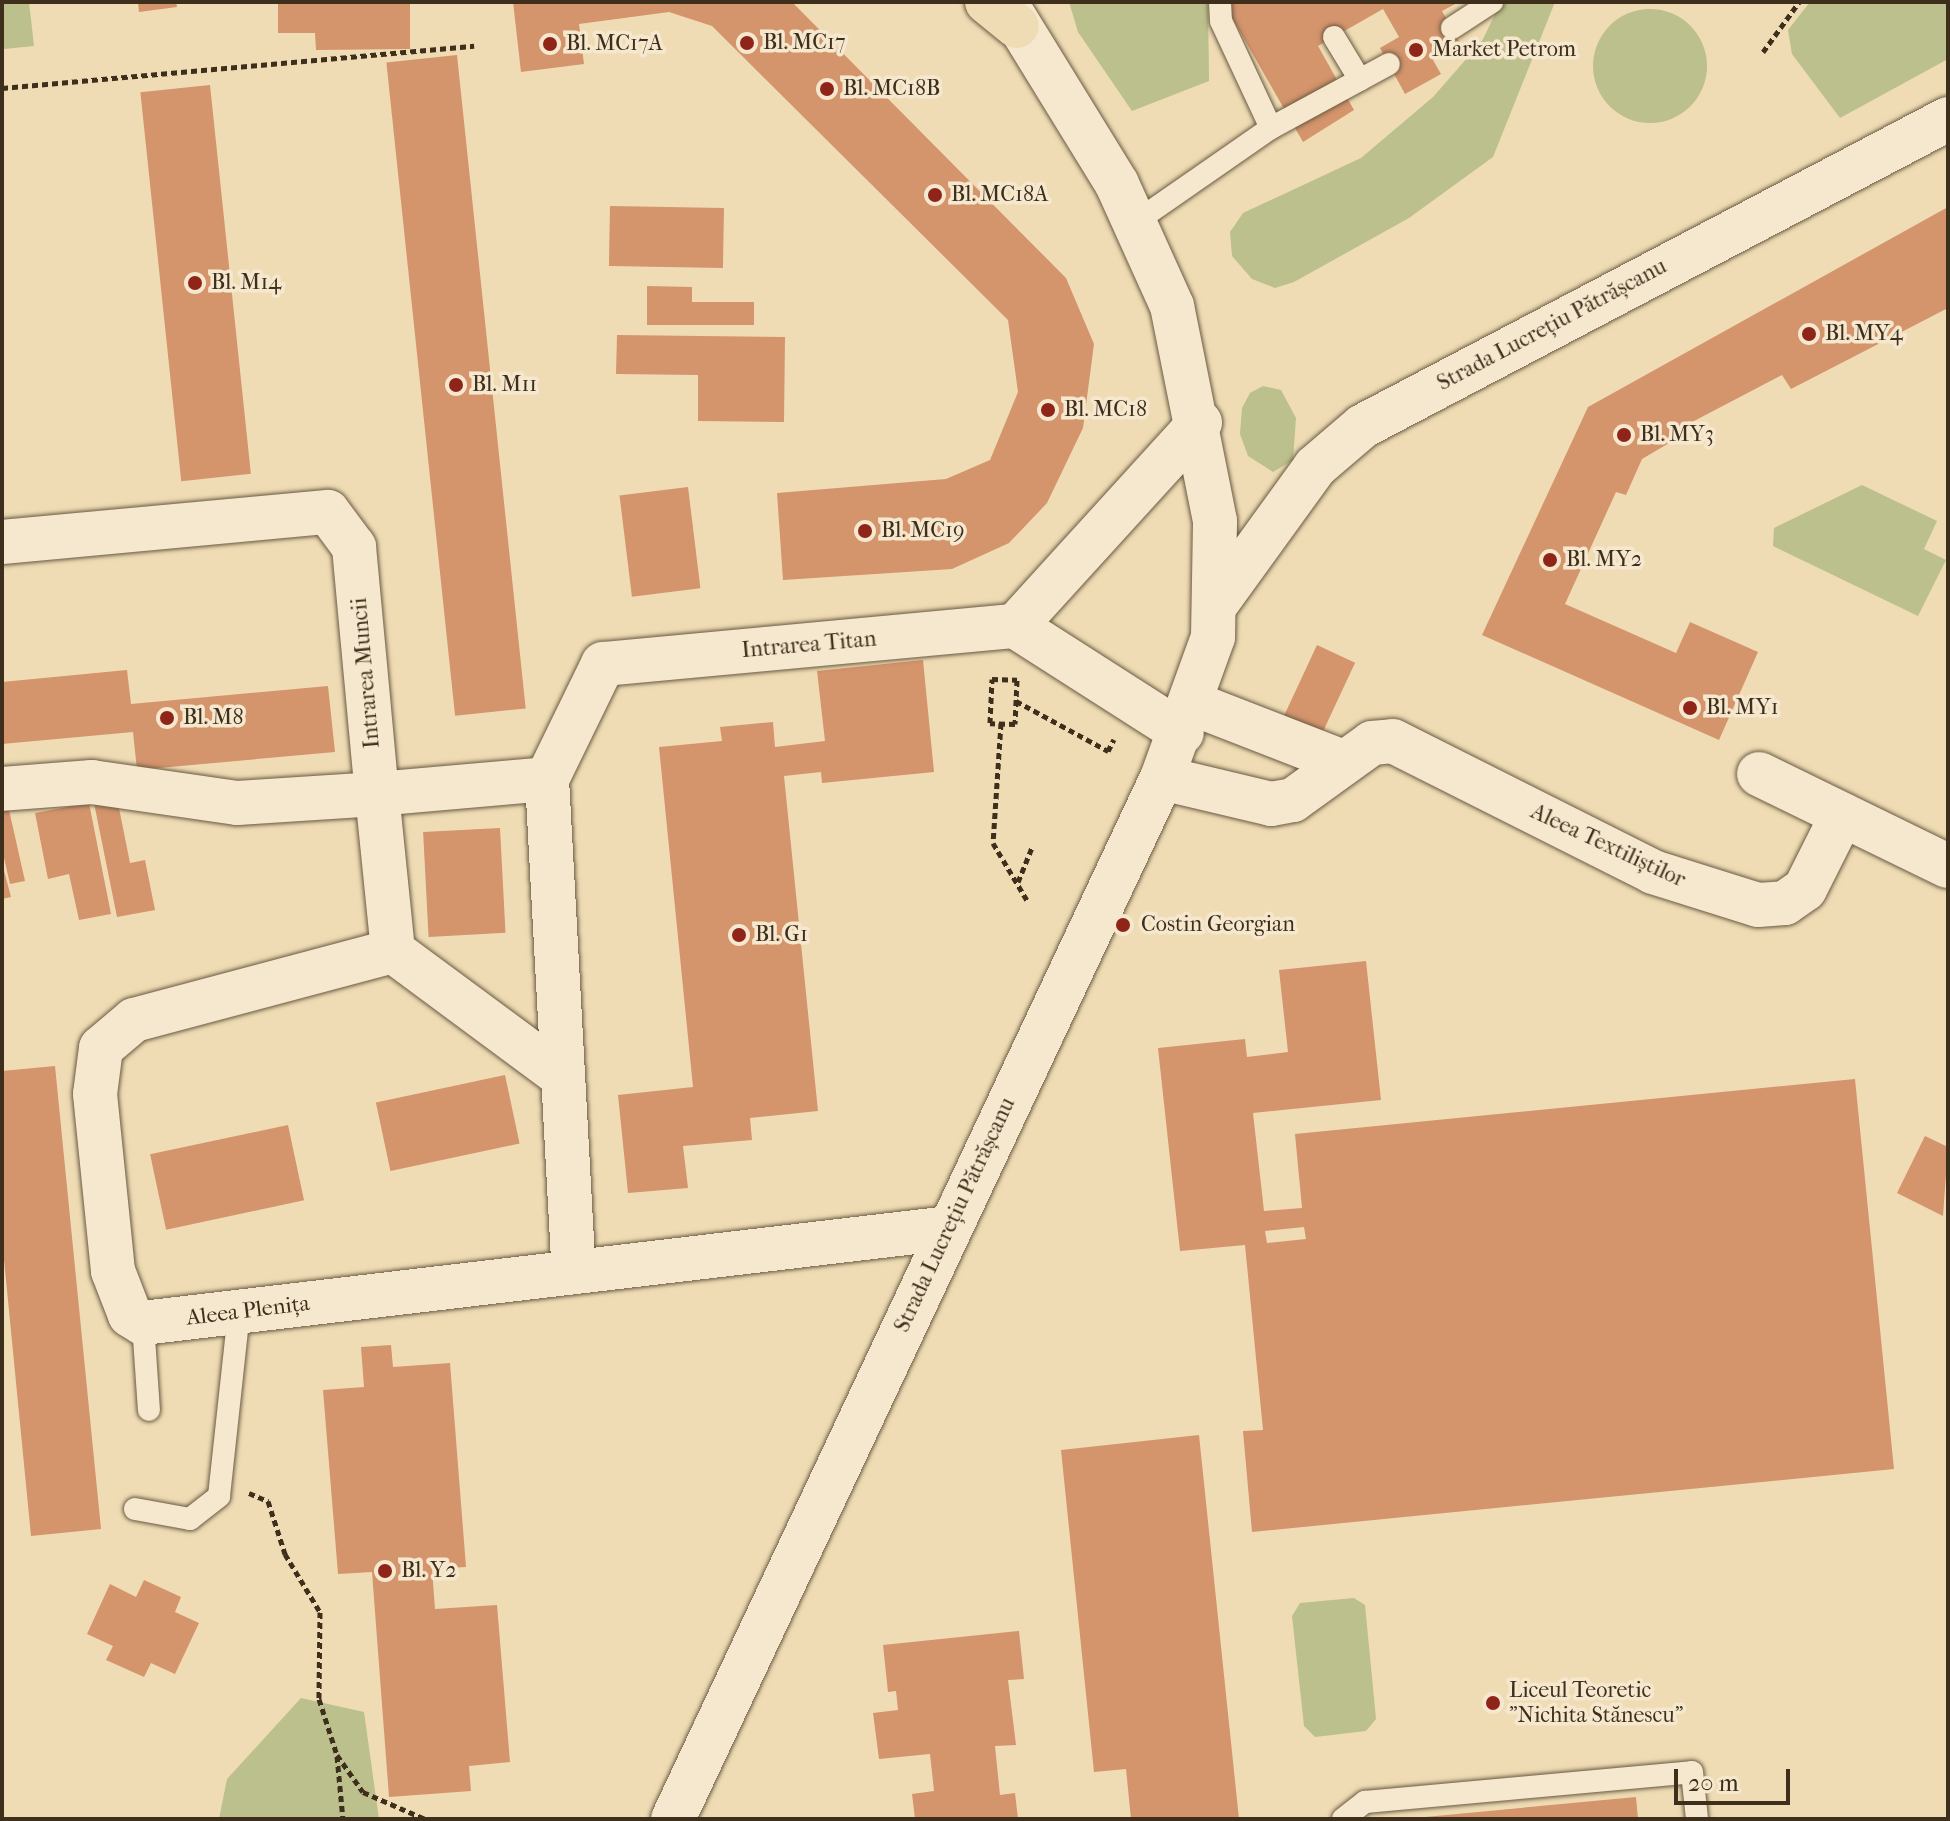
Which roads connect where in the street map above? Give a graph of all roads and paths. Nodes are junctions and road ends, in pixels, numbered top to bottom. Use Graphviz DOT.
graph roads {
  1 [pos="1220,2"];
  2 [pos="1492,2"];
  3 [pos="1799,2"];
  4 [pos="1007,8"];
  5 [pos="1452,28"];
  6 [pos="1334,37"];
  7 [pos="474,46"];
  8 [pos="1763,52"];
  9 [pos="1389,64"];
  10 [pos="1360,80"];
  11 [pos="2,88"];
  12 [pos="1948,119"];
  13 [pos="1271,128"];
  14 [pos="1137,221"];
  15 [pos="1200,423"];
  16 [pos="2,542"];
  17 [pos="1216,604"];
  18 [pos="1015,626"];
  19 [pos="1016,701"];
  20 [pos="1134,703"];
  21 [pos="1188,718"];
  22 [pos="1001,723"];
  23 [pos="1343,762"];
  24 [pos="1759,774"];
  25 [pos="1162,778"];
  26 [pos="547,779"];
  27 [pos="2,789"];
  28 [pos="377,794"];
  29 [pos="1842,815"];
  30 [pos="1032,847"];
  31 [pos="1948,866"];
  32 [pos="1018,883"];
  33 [pos="1028,902"];
  34 [pos="393,951"];
  35 [pos="562,1076"];
  36 [pos="949,1228"];
  37 [pos="574,1272"];
  38 [pos="239,1312"];
  39 [pos="143,1323"];
  40 [pos="149,1410"];
  41 [pos="221,1481"];
  42 [pos="135,1509"];
  43 [pos="337,1755"];
  44 [pos="343,1819"];
  45 [pos="425,1819"];
  46 [pos="673,1819"];
  47 [pos="1343,1819"];
  48 [pos="1697,1819"];
  1 -- 13 [label="lane"];
  2 -- 5 [label="lane"];
  3 -- 8 [label="path"];
  4 -- 14 [label="street, Strada Lucrețiu Pătrășcanu"];
  6 -- 10 [label="lane"];
  7 -- 11 [label="path"];
  9 -- 10 [label="lane"];
  10 -- 13 [label="lane"];
  12 -- 17 [label="street, Strada Lucrețiu Pătrășcanu"];
  13 -- 14 [label="lane"];
  14 -- 15 [label="street, Strada Lucrețiu Pătrășcanu"];
  15 -- 17 [label="street, Strada Lucrețiu Pătrășcanu"];
  15 -- 18 [label="street"];
  16 -- 28 [label="street, Intrarea Muncii"];
  17 -- 21 [label="street, Strada Lucrețiu Pătrășcanu"];
  18 -- 20 [label="street"];
  18 -- 26 [label="street, Intrarea Titan"];
  19 -- 20 [label="path"];
  19 -- 22 [label="path"];
  19 -- 22 [label="path"];
  20 -- 21 [label="street"];
  21 -- 23 [label="street"];
  21 -- 25 [label="street, Strada Lucrețiu Pătrășcanu"];
  22 -- 32 [label="path"];
  23 -- 25 [label="street, Aleea Textiliștilor"];
  23 -- 29 [label="street, Aleea Textiliștilor"];
  24 -- 29 [label="street"];
  25 -- 36 [label="street, Strada Lucrețiu Pătrășcanu"];
  26 -- 28 [label="street"];
  26 -- 35 [label="street"];
  27 -- 28 [label="street"];
  28 -- 34 [label="street"];
  29 -- 31 [label="street"];
  30 -- 32 [label="path"];
  32 -- 33 [label="path"];
  34 -- 35 [label="street"];
  34 -- 39 [label="street"];
  35 -- 37 [label="street"];
  36 -- 37 [label="street, Aleea Plenița"];
  36 -- 46 [label="street, Strada Lucrețiu Pătrășcanu"];
  37 -- 38 [label="street, Aleea Plenița"];
  38 -- 39 [label="street, Aleea Plenița"];
  38 -- 41 [label="lane"];
  39 -- 40 [label="lane"];
  41 -- 42 [label="lane"];
  41 -- 43 [label="path"];
  43 -- 44 [label="path"];
  43 -- 45 [label="path"];
  47 -- 48 [label="lane"];
}
